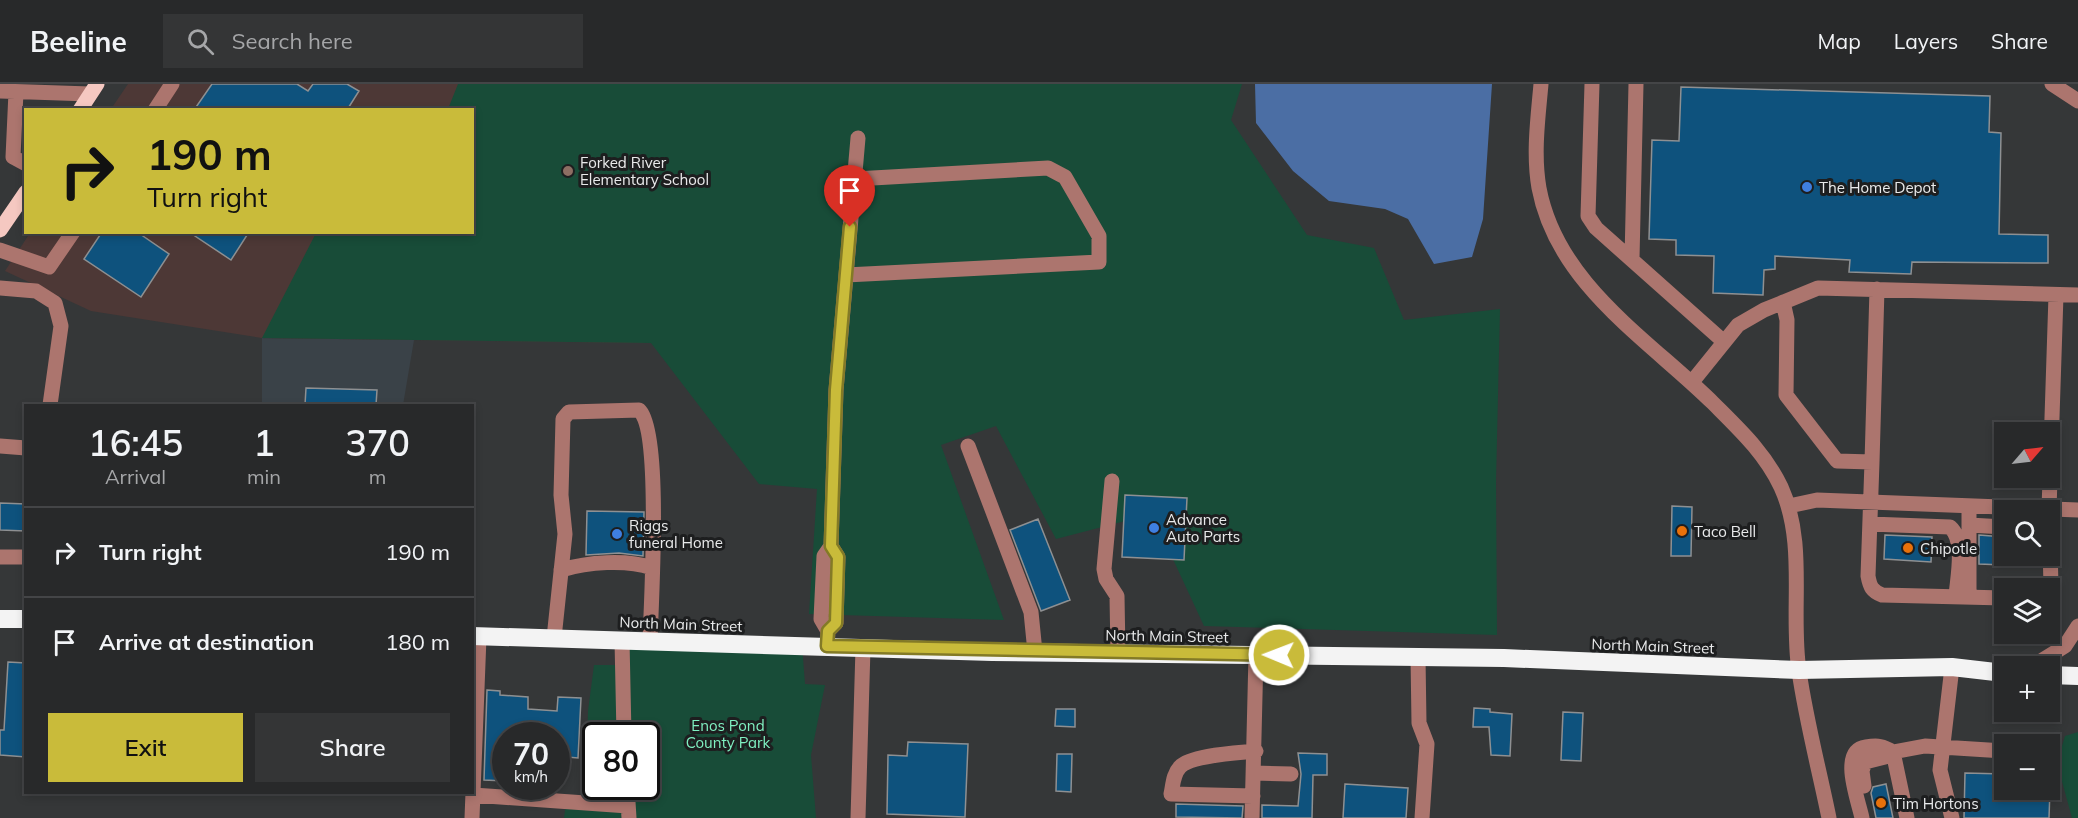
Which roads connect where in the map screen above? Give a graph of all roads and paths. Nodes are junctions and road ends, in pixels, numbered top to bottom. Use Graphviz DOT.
graph roads {
  1 [pos="172,84"];
  2 [pos="1541,84"];
  3 [pos="1592,84"];
  4 [pos="1636,84"];
  5 [pos="2052,84"];
  6 [pos="94,89"];
  7 [pos="0,91"];
  8 [pos="16,92"];
  9 [pos="2078,101"];
  10 [pos="81,108"];
  11 [pos="156,108"];
  12 [pos="858,138"];
  13 [pos="13,159"];
  14 [pos="855,179"];
  15 [pos="24,195"];
  16 [pos="0,230"];
  17 [pos="72,234"];
  18 [pos="0,250"];
  19 [pos="1632,259"];
  20 [pos="846,275"];
  21 [pos="0,288"];
  22 [pos="1877,290"];
  23 [pos="2056,295"];
  24 [pos="2078,295"];
  25 [pos="1783,302"];
  26 [pos="1724,341"];
  27 [pos="1692,382"];
  28 [pos="50,404"];
  29 [pos="0,446"];
  30 [pos="968,446"];
  31 [pos="24,448"];
  32 [pos="1872,462"];
  33 [pos="1112,481"];
  34 [pos="2049,500"];
  35 [pos="1871,502"];
  36 [pos="1789,506"];
  37 [pos="1969,506"];
  38 [pos="1994,507"];
  39 [pos="2060,509"];
  40 [pos="2078,510"];
  41 [pos="1870,524"];
  42 [pos="1969,525"];
  43 [pos="1994,526"];
  44 [pos="0,557"];
  45 [pos="24,557"];
  46 [pos="652,568"];
  47 [pos="561,570"];
  48 [pos="1962,597"];
  49 [pos="1994,598"];
  50 [pos="0,619"];
  51 [pos="24,619"];
  52 [pos="2078,626"];
  53 [pos="476,637"];
  54 [pos="554,638"];
  55 [pos="827,638"];
  56 [pos="622,640"];
  57 [pos="650,641"];
  58 [pos="863,648"];
  59 [pos="1035,652"];
  60 [pos="1118,653"];
  61 [pos="1256,655"];
  62 [pos="2049,656"];
  63 [pos="1418,657"];
  64 [pos="1952,667"];
  65 [pos="1798,670"];
  66 [pos="1994,672"];
  67 [pos="2060,675"];
  68 [pos="2078,676"];
  69 [pos="624,722"];
  70 [pos="474,742"];
  71 [pos="1941,747"];
  72 [pos="1994,750"];
  73 [pos="1256,751"];
  74 [pos="1893,752"];
  75 [pos="1254,773"];
  76 [pos="1291,774"];
  77 [pos="473,795"];
  78 [pos="1253,796"];
  79 [pos="628,812"];
  80 [pos="472,818"];
  81 [pos="858,818"];
  82 [pos="1252,818"];
  83 [pos="1422,818"];
  84 [pos="1829,818"];
  85 [pos="1862,818"];
  86 [pos="1871,818"];
  87 [pos="1907,818"];
  88 [pos="1952,818"];
  1 -- 11 [label="street"];
  2 -- 27 [label="street"];
  3 -- 19 [label="street"];
  4 -- 19 [label="street"];
  5 -- 9 [label="street"];
  6 -- 8 [label="street"];
  6 -- 10 [label="main road"];
  7 -- 8 [label="street"];
  8 -- 13 [label="street"];
  12 -- 14 [label="street"];
  14 -- 20 [label="street"];
  14 -- 20 [label="street"];
  15 -- 16 [label="main road"];
  17 -- 18 [label="street"];
  19 -- 26 [label="street"];
  20 -- 55 [label="street"];
  21 -- 28 [label="street"];
  22 -- 23 [label="street"];
  22 -- 25 [label="street"];
  22 -- 32 [label="street"];
  23 -- 24 [label="street"];
  23 -- 34 [label="street"];
  25 -- 26 [label="street"];
  25 -- 32 [label="street"];
  26 -- 27 [label="street"];
  27 -- 36 [label="street"];
  29 -- 31 [label="street"];
  30 -- 59 [label="street"];
  32 -- 35 [label="street"];
  33 -- 60 [label="street"];
  35 -- 36 [label="street"];
  35 -- 37 [label="street"];
  35 -- 41 [label="street"];
  36 -- 65 [label="street"];
  37 -- 38 [label="street"];
  37 -- 42 [label="street"];
  39 -- 40 [label="street"];
  41 -- 48 [label="street"];
  41 -- 48 [label="street"];
  42 -- 43 [label="street"];
  42 -- 48 [label="street"];
  44 -- 45 [label="street"];
  46 -- 47 [label="street"];
  46 -- 47 [label="street"];
  46 -- 57 [label="street"];
  47 -- 54 [label="street"];
  48 -- 49 [label="street"];
  50 -- 51 [label="highway"];
  52 -- 62 [label="street"];
  53 -- 54 [label="highway, North Main Street"];
  53 -- 70 [label="street"];
  54 -- 56 [label="highway, North Main Street"];
  55 -- 57 [label="highway, North Main Street"];
  55 -- 58 [label="highway, North Main Street"];
  56 -- 57 [label="highway, North Main Street"];
  56 -- 69 [label="street"];
  58 -- 59 [label="highway, North Main Street"];
  58 -- 81 [label="street"];
  59 -- 60 [label="highway, North Main Street"];
  60 -- 61 [label="highway, North Main Street"];
  61 -- 63 [label="highway, North Main Street"];
  61 -- 73 [label="street"];
  63 -- 65 [label="highway, North Main Street"];
  63 -- 83 [label="street"];
  64 -- 65 [label="highway, North Main Street"];
  64 -- 66 [label="highway, North Main Street"];
  64 -- 71 [label="street"];
  65 -- 84 [label="street"];
  67 -- 68 [label="highway"];
  71 -- 72 [label="street"];
  71 -- 74 [label="street"];
  71 -- 88 [label="street"];
  73 -- 75 [label="street"];
  73 -- 78 [label="street"];
  74 -- 85 [label="street"];
  74 -- 86 [label="street"];
  74 -- 87 [label="street"];
  75 -- 76 [label="street"];
  75 -- 78 [label="street"];
  77 -- 79 [label="street"];
  77 -- 80 [label="street"];
  78 -- 82 [label="street"];
}
